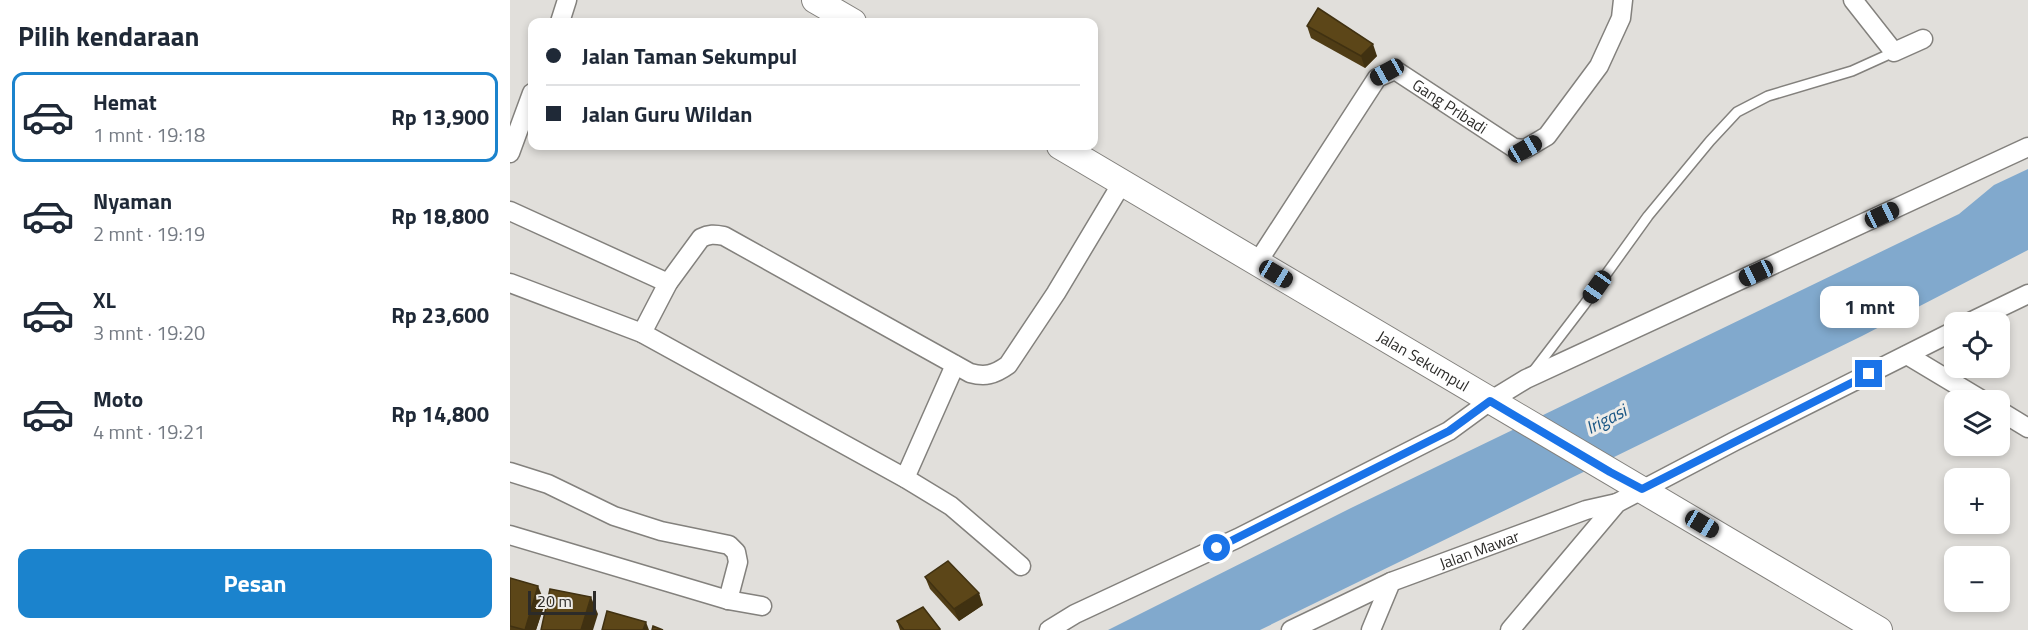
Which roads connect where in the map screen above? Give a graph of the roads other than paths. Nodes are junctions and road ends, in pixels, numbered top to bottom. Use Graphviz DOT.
graph roads {
  1 [pos="567,0"];
  2 [pos="815,0"];
  3 [pos="1623,0"];
  4 [pos="1853,0"];
  5 [pos="561,18"];
  6 [pos="846,18"];
  7 [pos="1923,39"];
  8 [pos="1894,52"];
  9 [pos="528,104"];
  10 [pos="2028,147"];
  11 [pos="1067,150"];
  12 [pos="510,153"];
  13 [pos="1122,183"];
  14 [pos="510,211"];
  15 [pos="1257,262"];
  16 [pos="510,283"];
  17 [pos="668,283"];
  18 [pos="2028,294"];
  19 [pos="1991,312"];
  20 [pos="642,333"];
  21 [pos="1944,336"];
  22 [pos="1907,355"];
  23 [pos="955,365"];
  24 [pos="1526,379"];
  25 [pos="1965,390"];
  26 [pos="1490,401"];
  27 [pos="2010,417"];
  28 [pos="2028,428"];
  29 [pos="510,472"];
  30 [pos="905,478"];
  31 [pos="1642,489"];
  32 [pos="1617,503"];
  33 [pos="510,535"];
  34 [pos="1021,566"];
  35 [pos="1391,582"];
  36 [pos="728,600"];
  37 [pos="762,606"];
  38 [pos="1049,630"];
  39 [pos="1291,630"];
  40 [pos="1371,630"];
  41 [pos="1510,630"];
  42 [pos="1879,630"];
  1 -- 5 [label="street"];
  2 -- 6 [label="main road"];
  3 -- 15 [label="street, Gang Pribadi"];
  4 -- 8 [label="street"];
  7 -- 8 [label="street"];
  8 -- 24 [label="lane"];
  9 -- 12 [label="street"];
  10 -- 24 [label="street"];
  11 -- 13 [label="main road, Jalan Sekumpul"];
  13 -- 15 [label="main road, Jalan Sekumpul"];
  13 -- 23 [label="street"];
  14 -- 17 [label="street"];
  15 -- 26 [label="main road, Jalan Sekumpul"];
  16 -- 20 [label="street"];
  17 -- 20 [label="street"];
  17 -- 23 [label="street"];
  18 -- 19 [label="street"];
  20 -- 30 [label="street"];
  21 -- 22 [label="street"];
  22 -- 25 [label="street"];
  22 -- 31 [label="street"];
  23 -- 30 [label="street"];
  24 -- 26 [label="street"];
  26 -- 31 [label="main road, Jalan Sekumpul"];
  26 -- 38 [label="street"];
  27 -- 28 [label="street"];
  29 -- 36 [label="street"];
  30 -- 34 [label="street"];
  31 -- 32 [label="street"];
  31 -- 42 [label="main road, Jalan Sekumpul"];
  32 -- 35 [label="street, Jalan Mawar"];
  32 -- 41 [label="street"];
  33 -- 36 [label="street"];
  35 -- 39 [label="street, Jalan Mawar"];
  35 -- 40 [label="street"];
  36 -- 37 [label="street"];
}
